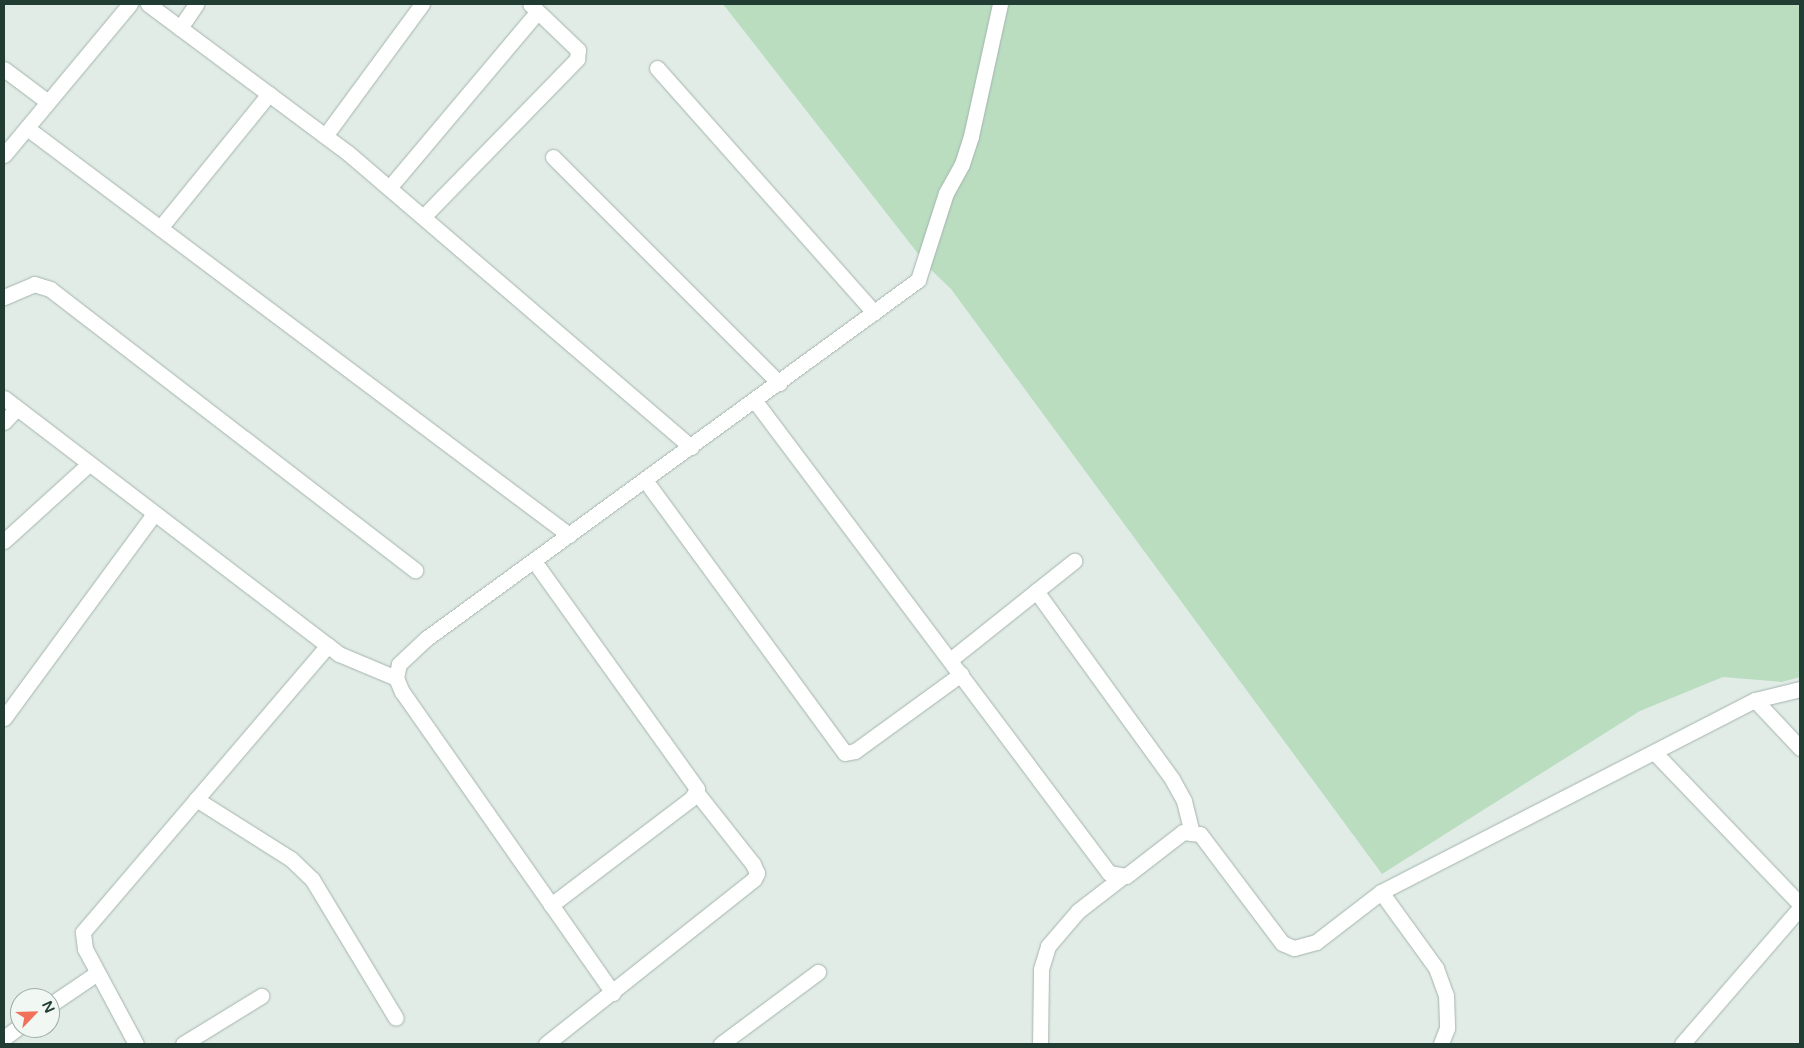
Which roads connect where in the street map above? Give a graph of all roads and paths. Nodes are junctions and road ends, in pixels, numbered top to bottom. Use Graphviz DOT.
graph roads {
  1 [pos="130,4"];
  2 [pos="148,4"];
  3 [pos="196,4"];
  4 [pos="422,4"];
  5 [pos="1000,4"];
  6 [pos="534,8"];
  7 [pos="180,28"];
  8 [pos="657,68"];
  9 [pos="4,69"];
  10 [pos="269,94"];
  11 [pos="48,102"];
  12 [pos="27,128"];
  13 [pos="324,136"];
  14 [pos="4,155"];
  15 [pos="553,157"];
  16 [pos="389,188"];
  17 [pos="423,217"];
  18 [pos="160,228"];
  19 [pos="4,297"];
  20 [pos="874,312"];
  21 [pos="779,383"];
  22 [pos="4,398"];
  23 [pos="755,401"];
  24 [pos="17,408"];
  25 [pos="4,422"];
  26 [pos="692,447"];
  27 [pos="89,464"];
  28 [pos="645,480"];
  29 [pos="154,514"];
  30 [pos="569,535"];
  31 [pos="4,541"];
  32 [pos="1074,560"];
  33 [pos="534,561"];
  34 [pos="415,570"];
  35 [pos="1036,591"];
  36 [pos="328,645"];
  37 [pos="950,660"];
  38 [pos="961,674"];
  39 [pos="396,678"];
  40 [pos="1800,689"];
  41 [pos="1755,700"];
  42 [pos="4,718"];
  43 [pos="1800,748"];
  44 [pos="1656,753"];
  45 [pos="697,793"];
  46 [pos="196,799"];
  47 [pos="1192,832"];
  48 [pos="1122,877"];
  49 [pos="1381,892"];
  50 [pos="1800,904"];
  51 [pos="551,905"];
  52 [pos="1800,908"];
  53 [pos="818,972"];
  54 [pos="97,973"];
  55 [pos="613,993"];
  56 [pos="261,996"];
  57 [pos="60,998"];
  58 [pos="396,1018"];
  59 [pos="729,1042"];
  60 [pos="136,1044"];
  61 [pos="183,1044"];
  62 [pos="546,1044"];
  63 [pos="1040,1044"];
  64 [pos="1441,1044"];
  65 [pos="1682,1044"];
  1 -- 11 [label="street"];
  2 -- 7 [label="street"];
  3 -- 7 [label="street"];
  4 -- 13 [label="street"];
  5 -- 20 [label="street"];
  6 -- 16 [label="street"];
  6 -- 17 [label="street"];
  7 -- 10 [label="street"];
  8 -- 20 [label="street"];
  9 -- 11 [label="street"];
  10 -- 13 [label="street"];
  10 -- 18 [label="street"];
  11 -- 12 [label="street"];
  12 -- 14 [label="street"];
  12 -- 18 [label="street"];
  13 -- 16 [label="street"];
  15 -- 21 [label="street"];
  16 -- 17 [label="street"];
  17 -- 26 [label="street"];
  18 -- 30 [label="street"];
  19 -- 34 [label="street"];
  20 -- 21 [label="street"];
  21 -- 23 [label="street"];
  22 -- 24 [label="street"];
  23 -- 26 [label="street"];
  23 -- 37 [label="street"];
  24 -- 25 [label="street"];
  24 -- 27 [label="street"];
  26 -- 28 [label="street"];
  27 -- 29 [label="street"];
  27 -- 31 [label="street"];
  28 -- 30 [label="street"];
  28 -- 38 [label="street"];
  29 -- 36 [label="street"];
  29 -- 42 [label="street"];
  30 -- 33 [label="street"];
  32 -- 35 [label="street"];
  33 -- 39 [label="street"];
  33 -- 45 [label="street"];
  35 -- 37 [label="street"];
  35 -- 47 [label="street"];
  36 -- 39 [label="street"];
  36 -- 46 [label="street"];
  37 -- 38 [label="street"];
  38 -- 48 [label="street"];
  39 -- 51 [label="street"];
  40 -- 41 [label="street"];
  41 -- 43 [label="street"];
  41 -- 44 [label="street"];
  44 -- 49 [label="street"];
  44 -- 50 [label="street"];
  45 -- 51 [label="street"];
  45 -- 55 [label="street"];
  46 -- 54 [label="street"];
  46 -- 58 [label="street"];
  47 -- 48 [label="street"];
  47 -- 49 [label="street"];
  48 -- 63 [label="street"];
  49 -- 64 [label="street"];
  51 -- 55 [label="street"];
  52 -- 65 [label="street"];
  53 -- 59 [label="street"];
  54 -- 57 [label="street"];
  54 -- 60 [label="street"];
  55 -- 62 [label="street"];
  56 -- 61 [label="street"];
}
